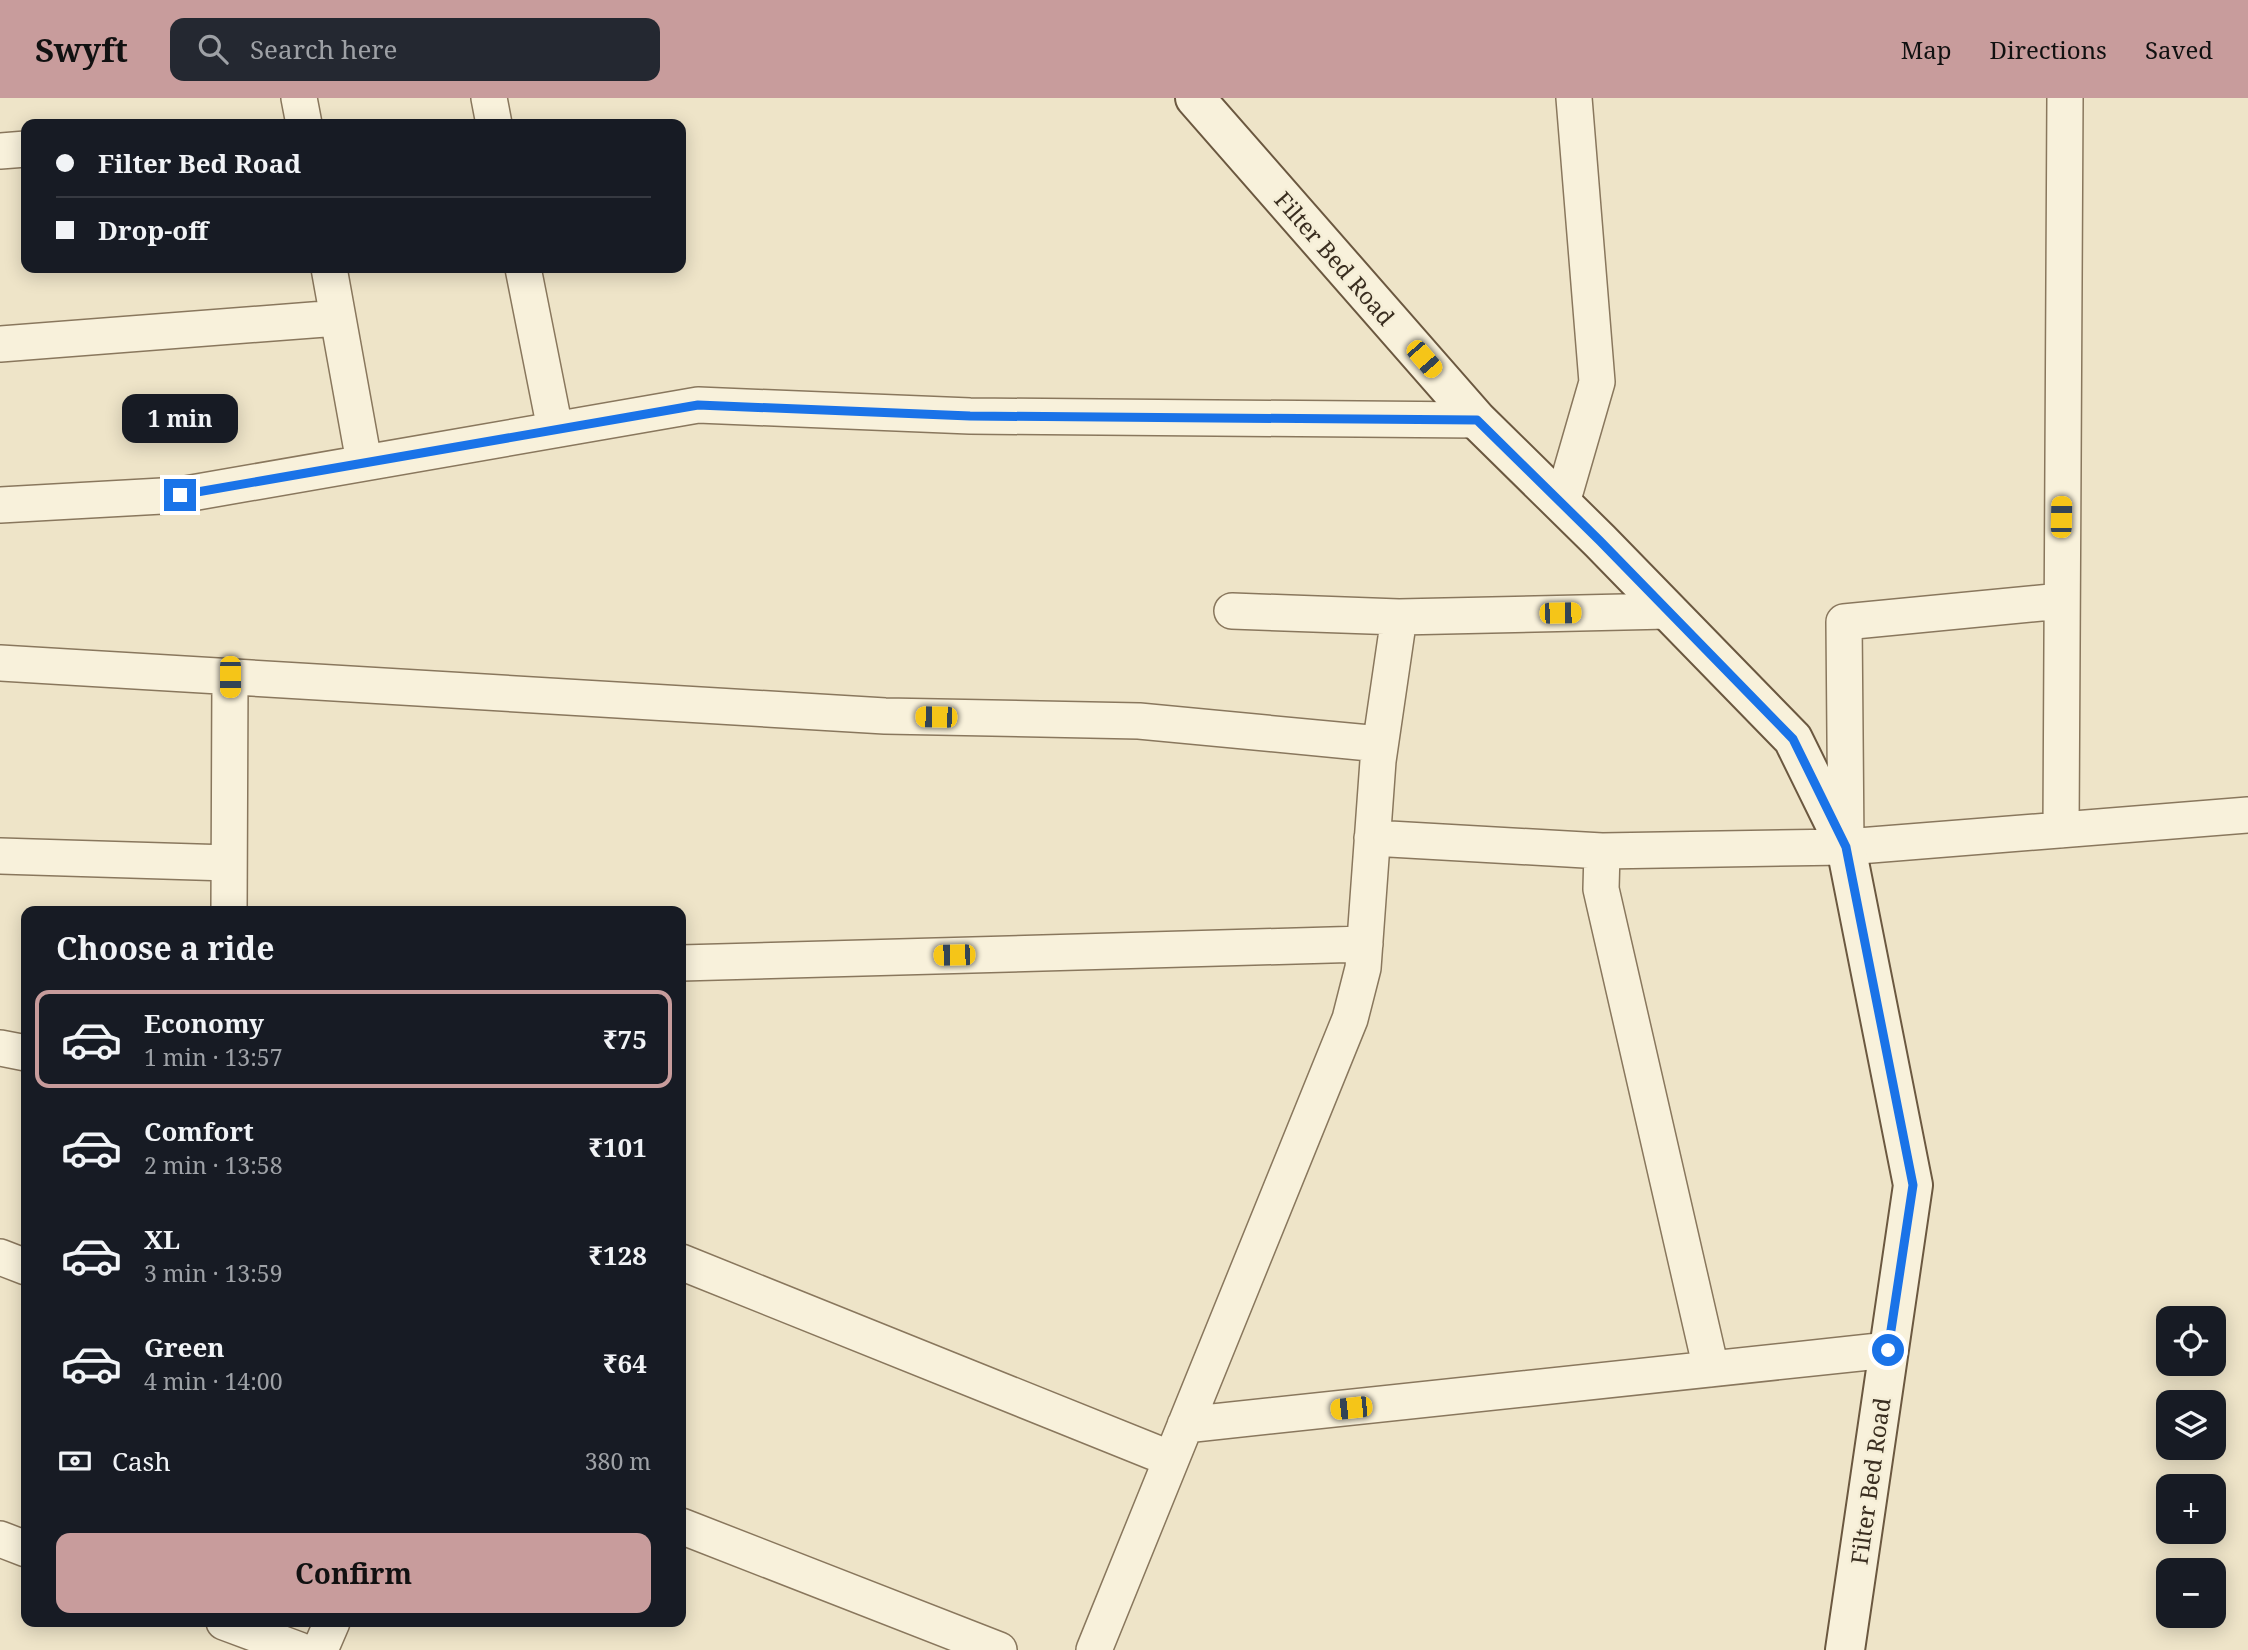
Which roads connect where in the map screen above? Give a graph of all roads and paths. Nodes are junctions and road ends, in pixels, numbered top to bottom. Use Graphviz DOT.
graph roads {
  1 [pos="299,98"];
  2 [pos="489,98"];
  3 [pos="1195,98"];
  4 [pos="1574,98"];
  5 [pos="2065,98"];
  6 [pos="303,119"];
  7 [pos="493,119"];
  8 [pos="21,149"];
  9 [pos="0,150"];
  10 [pos="330,273"];
  11 [pos="524,273"];
  12 [pos="338,318"];
  13 [pos="0,344"];
  14 [pos="1477,420"];
  15 [pos="555,429"];
  16 [pos="364,462"];
  17 [pos="1562,503"];
  18 [pos="0,505"];
  19 [pos="2061,601"];
  20 [pos="1232,611"];
  21 [pos="1668,611"];
  22 [pos="1399,617"];
  23 [pos="0,663"];
  24 [pos="230,677"];
  25 [pos="1380,744"];
  26 [pos="2248,815"];
  27 [pos="2061,830"];
  28 [pos="1372,838"];
  29 [pos="1846,847"];
  30 [pos="1602,852"];
  31 [pos="0,856"];
  32 [pos="229,863"];
  33 [pos="229,906"];
  34 [pos="1365,944"];
  35 [pos="686,963"];
  36 [pos="0,1048"];
  37 [pos="21,1052"];
  38 [pos="0,1257"];
  39 [pos="686,1264"];
  40 [pos="21,1265"];
  41 [pos="1888,1350"];
  42 [pos="1711,1369"];
  43 [pos="1185,1425"];
  44 [pos="1171,1460"];
  45 [pos="686,1528"];
  46 [pos="0,1539"];
  47 [pos="21,1547"];
  48 [pos="237,1627"];
  49 [pos="329,1627"];
  50 [pos="299,1650"];
  51 [pos="320,1650"];
  52 [pos="999,1650"];
  53 [pos="1094,1650"];
  54 [pos="1845,1650"];
  1 -- 6 [label="street"];
  2 -- 7 [label="street"];
  3 -- 14 [label="street, Filter Bed Road"];
  4 -- 17 [label="street"];
  5 -- 19 [label="street"];
  8 -- 9 [label="street"];
  10 -- 12 [label="street"];
  11 -- 15 [label="street"];
  12 -- 13 [label="street"];
  12 -- 16 [label="street"];
  14 -- 15 [label="street"];
  14 -- 17 [label="street, Filter Bed Road"];
  15 -- 16 [label="street"];
  16 -- 18 [label="street"];
  17 -- 21 [label="street, Filter Bed Road"];
  19 -- 27 [label="street"];
  19 -- 29 [label="street"];
  20 -- 22 [label="street"];
  21 -- 22 [label="street"];
  21 -- 29 [label="street, Filter Bed Road"];
  22 -- 25 [label="street"];
  23 -- 24 [label="street"];
  24 -- 25 [label="street"];
  24 -- 32 [label="street"];
  25 -- 28 [label="street"];
  26 -- 27 [label="street"];
  27 -- 29 [label="street"];
  28 -- 30 [label="street"];
  28 -- 34 [label="street"];
  29 -- 30 [label="street"];
  29 -- 41 [label="street, Filter Bed Road"];
  30 -- 42 [label="street"];
  31 -- 32 [label="street"];
  32 -- 33 [label="street"];
  34 -- 35 [label="street"];
  34 -- 43 [label="street"];
  36 -- 37 [label="street"];
  38 -- 40 [label="street"];
  39 -- 44 [label="street"];
  41 -- 42 [label="street"];
  41 -- 54 [label="street, Filter Bed Road"];
  42 -- 43 [label="street"];
  43 -- 44 [label="street"];
  44 -- 53 [label="street"];
  45 -- 52 [label="street"];
  46 -- 47 [label="street"];
  48 -- 50 [label="street"];
  49 -- 51 [label="street"];
}
